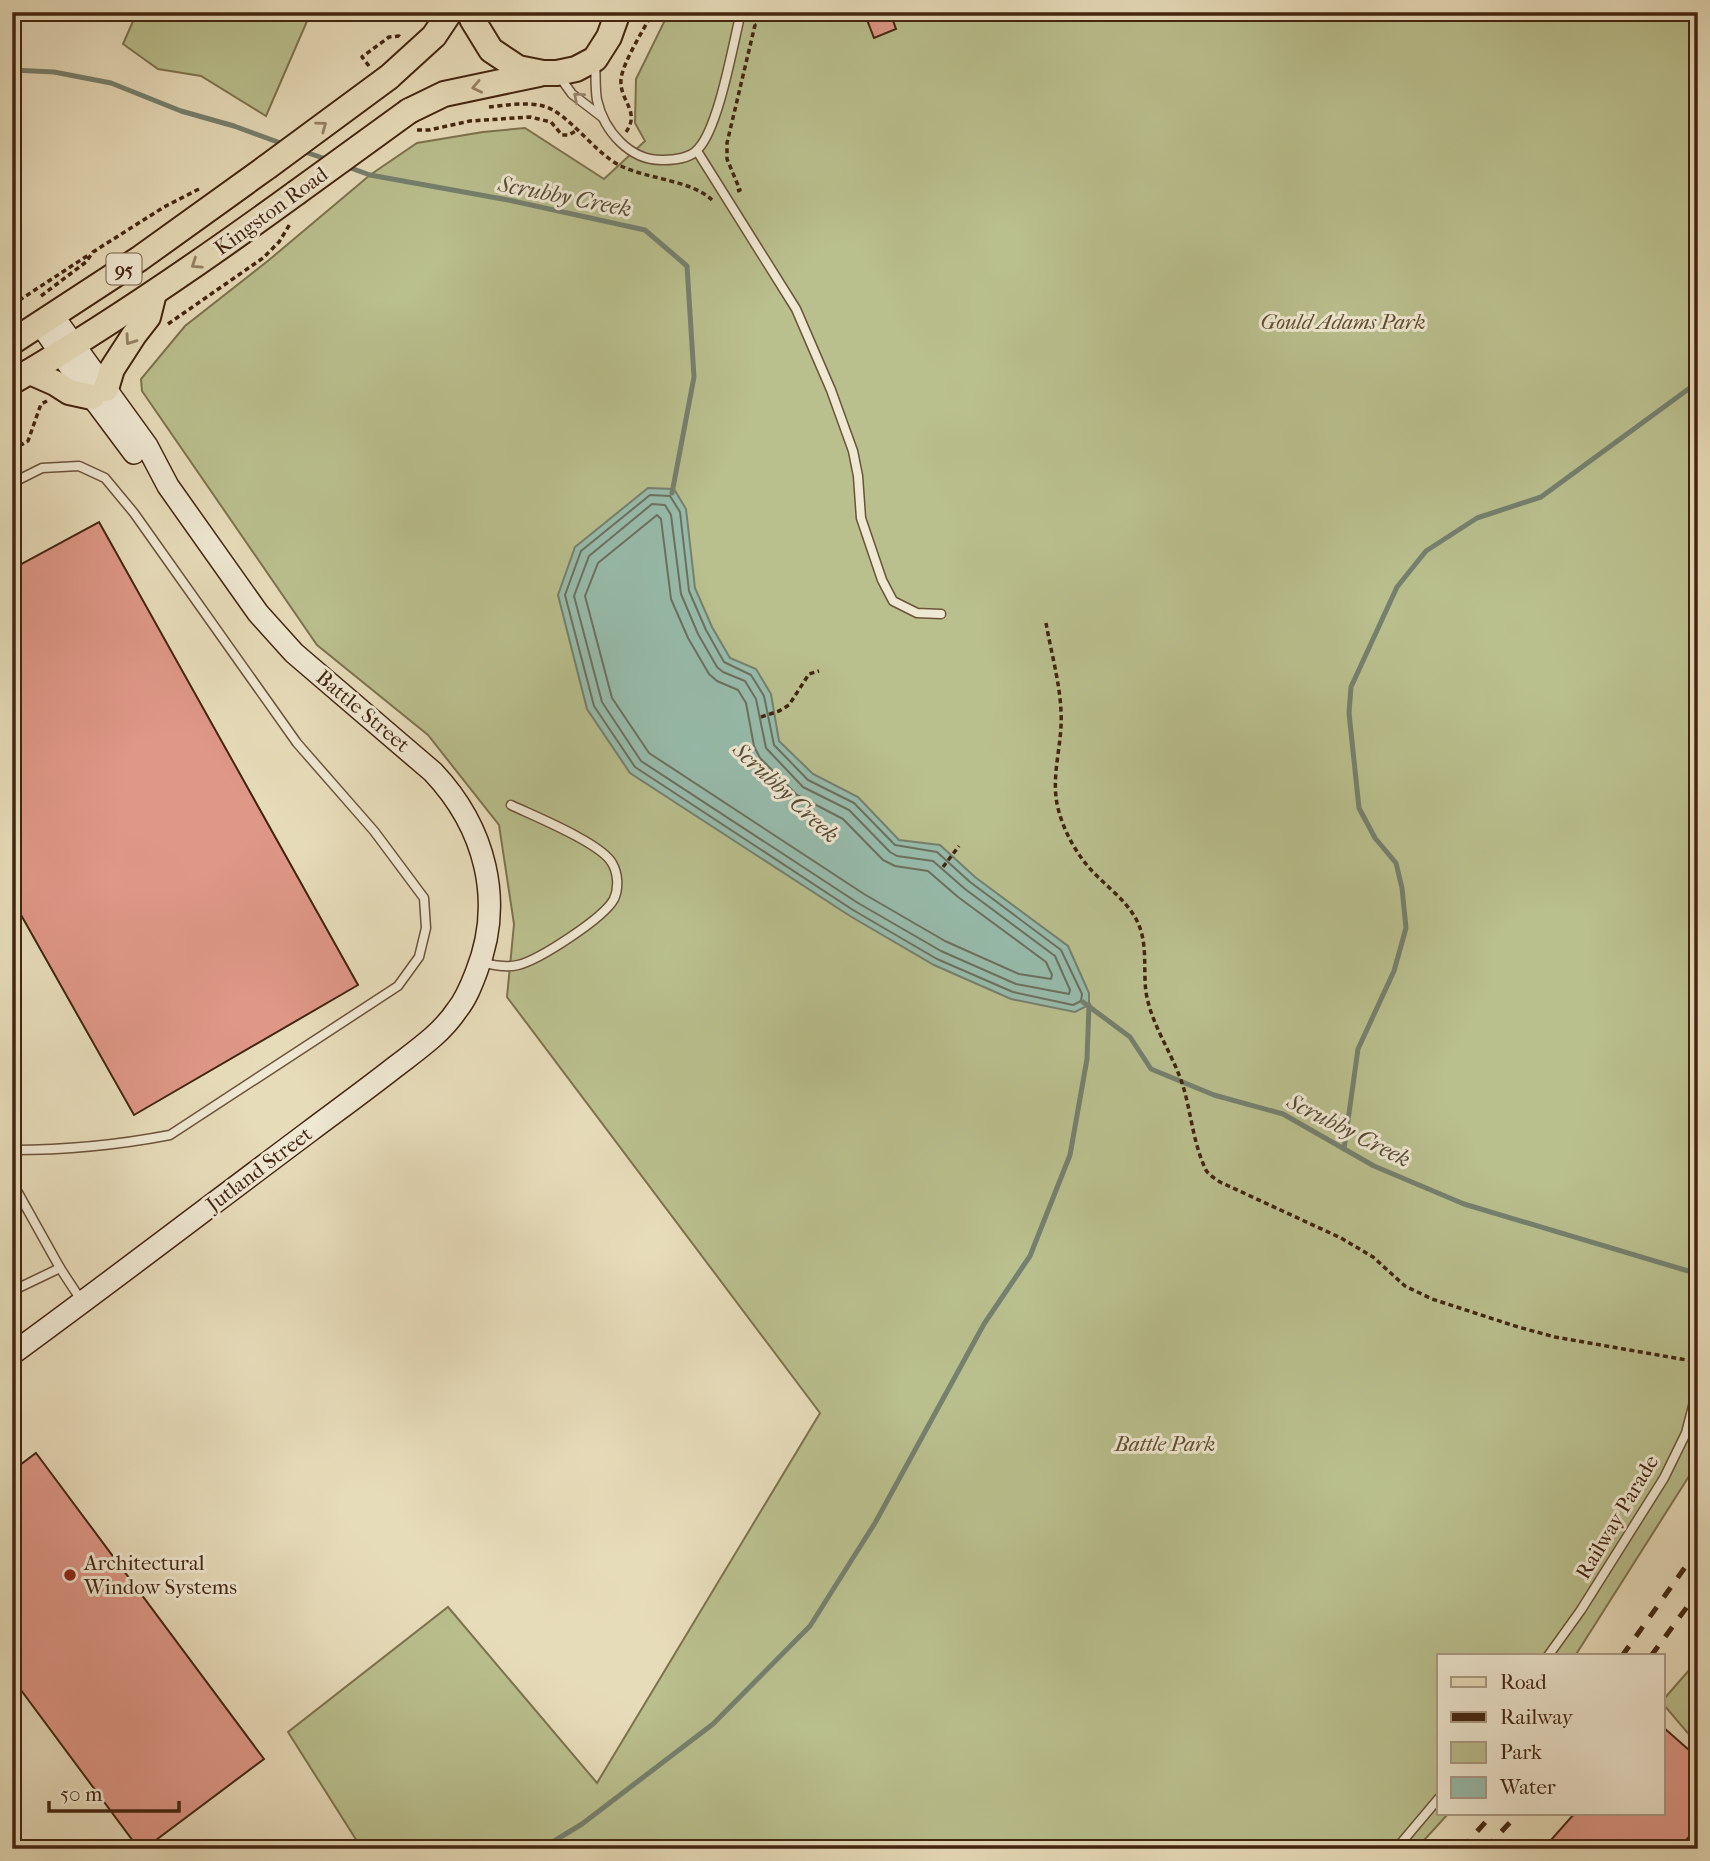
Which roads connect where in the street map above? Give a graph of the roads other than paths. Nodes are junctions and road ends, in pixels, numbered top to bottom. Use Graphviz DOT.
graph roads {
  1 [pos="450,12"];
  2 [pos="472,12"];
  3 [pos="618,12"];
  4 [pos="741,12"];
  5 [pos="595,59"];
  6 [pos="550,73"];
  7 [pos="603,117"];
  8 [pos="697,151"];
  9 [pos="155,293"];
  10 [pos="42,314"];
  11 [pos="12,342"];
  12 [pos="66,349"];
  13 [pos="21,377"];
  14 [pos="99,393"];
  15 [pos="12,483"];
  16 [pos="941,614"];
  17 [pos="511,804"];
  18 [pos="480,962"];
  19 [pos="12,1150"];
  20 [pos="12,1182"];
  21 [pos="60,1268"];
  22 [pos="12,1291"];
  23 [pos="83,1302"];
  24 [pos="12,1354"];
  25 [pos="1698,1387"];
  26 [pos="1549,1654"];
  27 [pos="1437,1800"];
  28 [pos="1396,1849"];
  10 -- 1 [label="main road, Kingston Road / 95, one-way, bridge"];
  2 -- 6 [label="main road"];
  3 -- 5 [label="main road"];
  4 -- 8 [label="lane"];
  5 -- 6 [label="main road, 95"];
  5 -- 7 [label="lane"];
  7 -- 6 [label="lane, one-way"];
  6 -- 9 [label="main road, Kingston Road / 95, one-way, bridge"];
  7 -- 8 [label="lane"];
  8 -- 16 [label="lane"];
  9 -- 12 [label="main road, Kingston Road / 95"];
  9 -- 14 [label="main road, one-way"];
  10 -- 11 [label="main road, Kingston Road / 95"];
  10 -- 12 [label="street, Battle Street"];
  12 -- 13 [label="main road, Kingston Road / 95"];
  12 -- 14 [label="street, Battle Street"];
  13 -- 14 [label="main road"];
  14 -- 18 [label="street, Battle Street"];
  15 -- 19 [label="lane"];
  17 -- 18 [label="lane"];
  18 -- 23 [label="street, Jutland Street"];
  20 -- 21 [label="lane"];
  21 -- 22 [label="lane"];
  21 -- 23 [label="lane"];
  23 -- 24 [label="street, Jutland Street"];
  25 -- 26 [label="lane, Railway Parade"];
  27 -- 28 [label="lane"];
}
